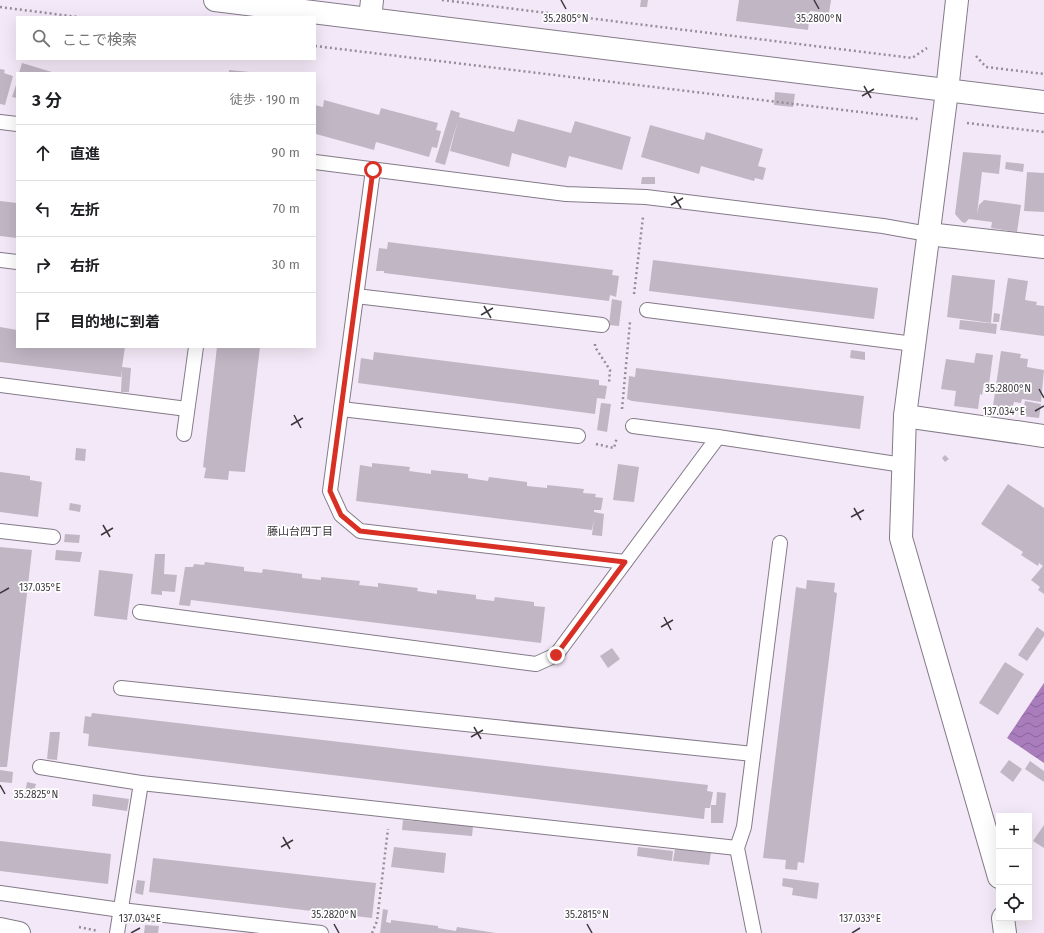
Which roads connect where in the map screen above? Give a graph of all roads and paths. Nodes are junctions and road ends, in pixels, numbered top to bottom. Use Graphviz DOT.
graph roads {
  1 [pos="215,0"];
  2 [pos="442,0"];
  3 [pos="957,0"];
  4 [pos="0,8"];
  5 [pos="371,10"];
  6 [pos="69,16"];
  7 [pos="316,46"];
  8 [pos="931,46"];
  9 [pos="972,52"];
  10 [pos="1044,74"];
  11 [pos="948,91"];
  12 [pos="1044,102"];
  13 [pos="943,121"];
  14 [pos="0,122"];
  15 [pos="16,124"];
  16 [pos="1044,132"];
  17 [pos="316,162"];
  18 [pos="373,170"];
  19 [pos="646,197"];
  20 [pos="928,234"];
  21 [pos="1044,247"];
  22 [pos="0,260"];
  23 [pos="16,262"];
  24 [pos="356,296"];
  25 [pos="634,297"];
  26 [pos="647,310"];
  27 [pos="631,318"];
  28 [pos="600,325"];
  29 [pos="914,344"];
  30 [pos="196,348"];
  31 [pos="609,383"];
  32 [pos="0,385"];
  33 [pos="187,409"];
  34 [pos="341,409"];
  35 [pos="622,414"];
  36 [pos="905,416"];
  37 [pos="633,426"];
  38 [pos="184,434"];
  39 [pos="617,434"];
  40 [pos="578,436"];
  41 [pos="1044,436"];
  42 [pos="718,437"];
  43 [pos="903,465"];
  44 [pos="0,531"];
  45 [pos="53,537"];
  46 [pos="780,542"];
  47 [pos="625,562"];
  48 [pos="140,612"];
  49 [pos="121,688"];
  50 [pos="753,754"];
  51 [pos="40,767"];
  52 [pos="141,783"];
  53 [pos="391,810"];
  54 [pos="737,848"];
  55 [pos="996,868"];
  56 [pos="0,893"];
  57 [pos="121,910"];
  58 [pos="1003,921"];
  59 [pos="0,929"];
  60 [pos="19,933"];
  61 [pos="117,933"];
  62 [pos="321,933"];
  63 [pos="372,933"];
  64 [pos="754,933"];
  65 [pos="1004,933"];
  1 -- 5 [label="street"];
  2 -- 8 [label="path"];
  3 -- 11 [label="street"];
  4 -- 6 [label="path"];
  5 -- 11 [label="street"];
  7 -- 13 [label="path"];
  9 -- 10 [label="path"];
  11 -- 12 [label="street"];
  11 -- 13 [label="street"];
  13 -- 16 [label="path"];
  13 -- 20 [label="street"];
  14 -- 15 [label="lane"];
  17 -- 18 [label="lane"];
  18 -- 19 [label="lane"];
  18 -- 24 [label="lane"];
  19 -- 20 [label="lane"];
  19 -- 25 [label="path"];
  20 -- 21 [label="street"];
  20 -- 29 [label="street"];
  22 -- 23 [label="lane"];
  24 -- 28 [label="lane"];
  24 -- 34 [label="lane"];
  26 -- 29 [label="lane"];
  27 -- 35 [label="path"];
  28 -- 31 [label="path"];
  29 -- 36 [label="street"];
  30 -- 33 [label="lane"];
  32 -- 33 [label="lane"];
  33 -- 38 [label="lane"];
  34 -- 40 [label="lane"];
  34 -- 47 [label="lane"];
  36 -- 41 [label="street"];
  36 -- 43 [label="street"];
  37 -- 42 [label="lane"];
  39 -- 40 [label="path"];
  42 -- 43 [label="lane"];
  42 -- 47 [label="lane"];
  43 -- 55 [label="street"];
  44 -- 45 [label="lane"];
  46 -- 50 [label="lane"];
  47 -- 48 [label="lane"];
  49 -- 50 [label="lane"];
  50 -- 54 [label="lane"];
  51 -- 52 [label="lane"];
  52 -- 53 [label="lane"];
  52 -- 57 [label="lane"];
  53 -- 54 [label="lane"];
  53 -- 63 [label="path"];
  54 -- 64 [label="lane"];
  56 -- 57 [label="lane"];
  57 -- 61 [label="lane"];
  57 -- 62 [label="lane"];
  58 -- 65 [label="street"];
  59 -- 60 [label="street"];
}
